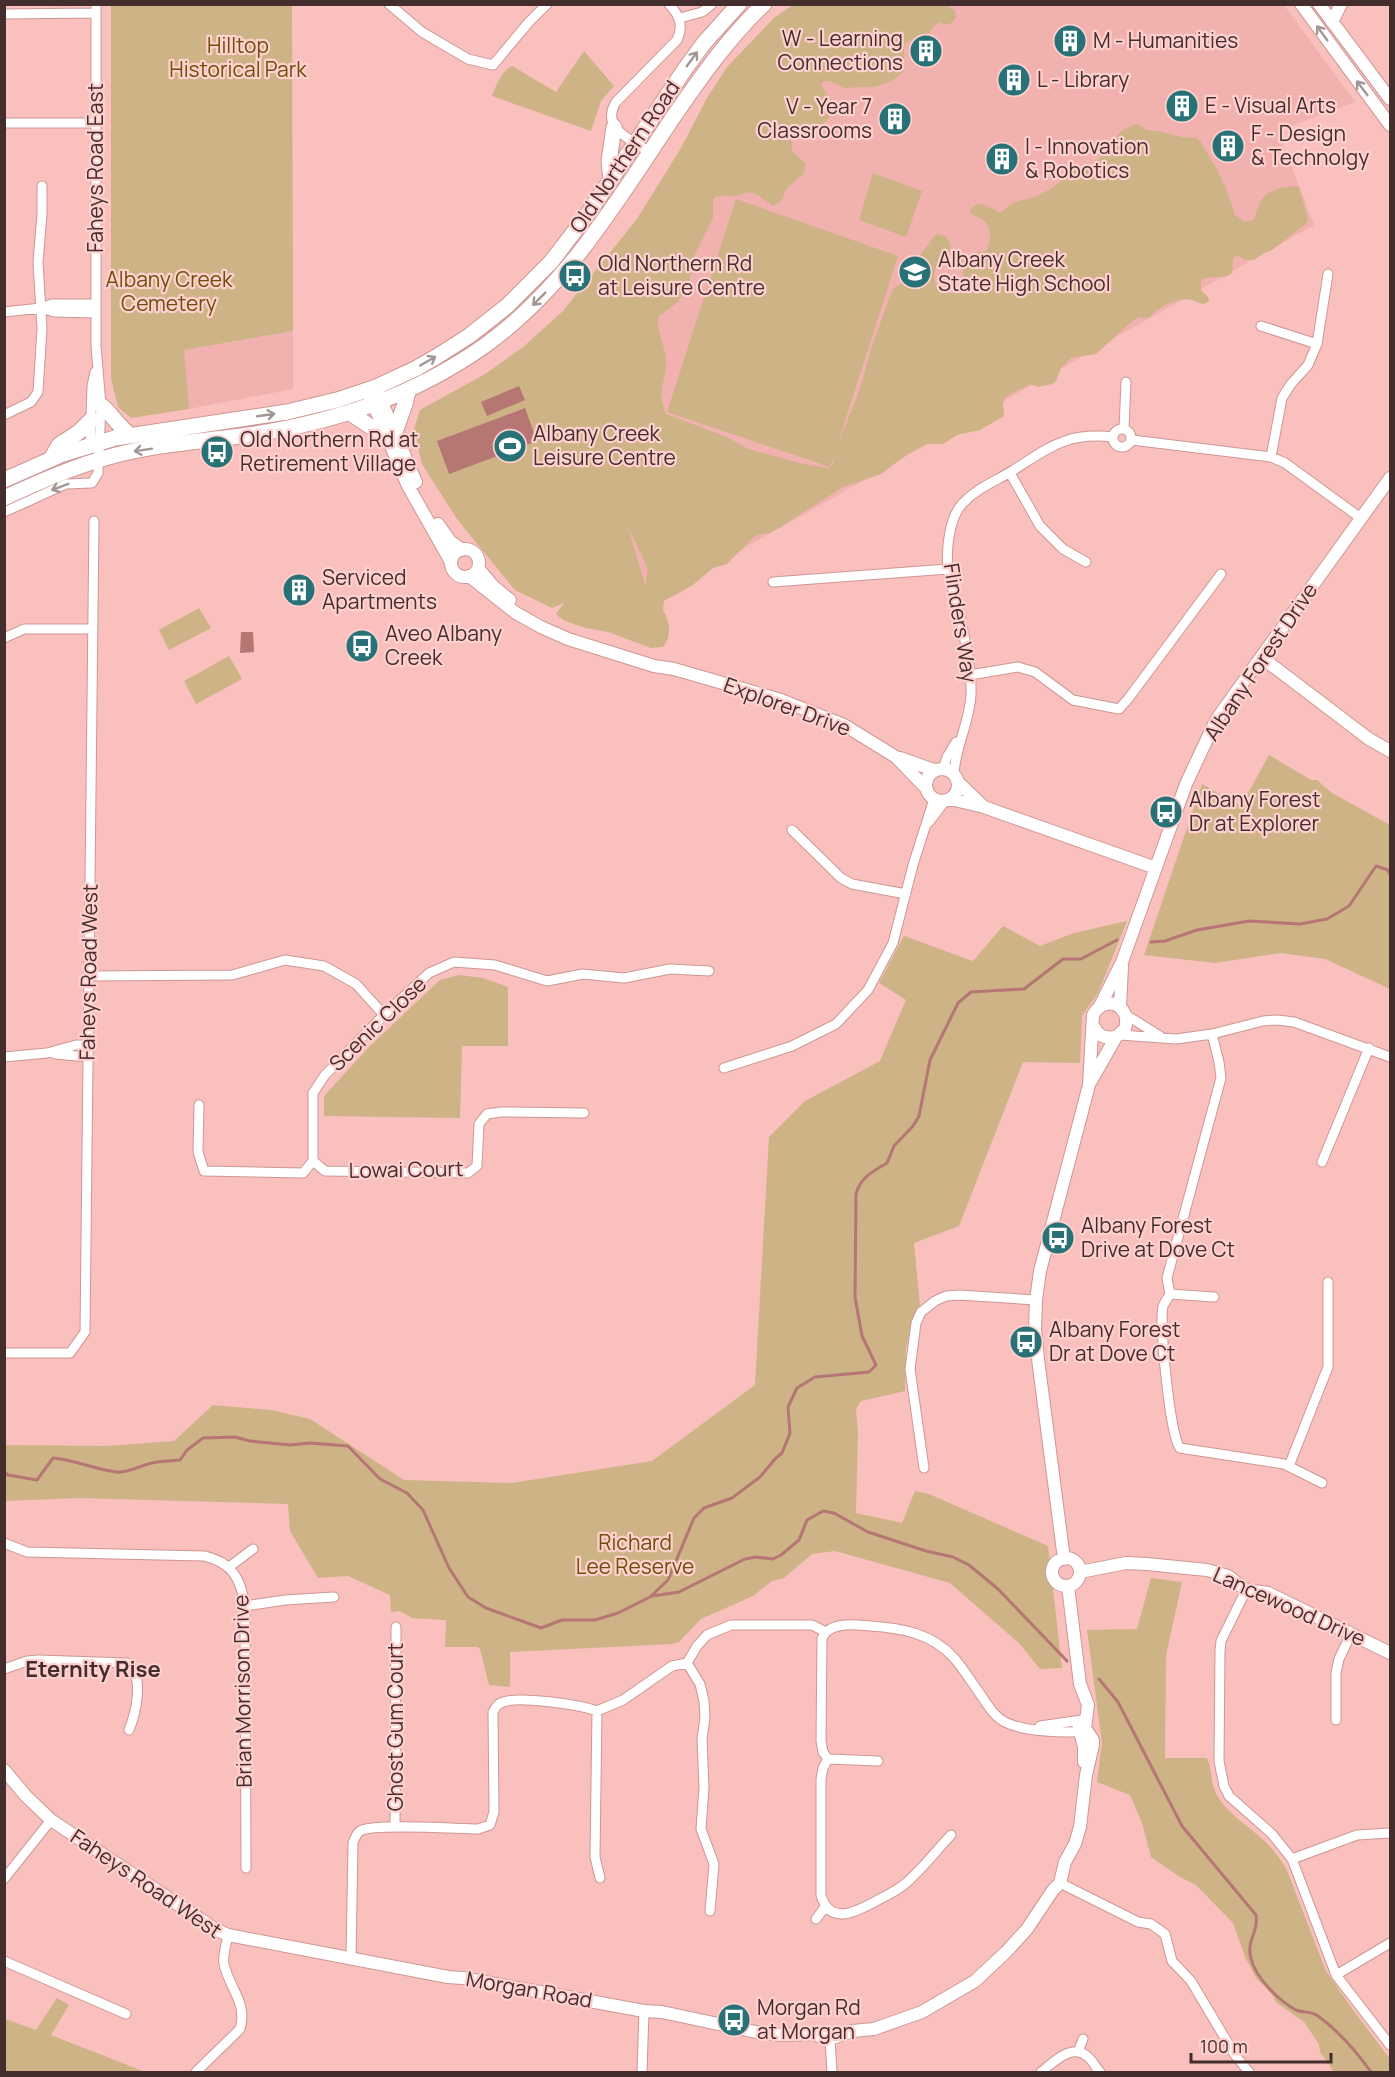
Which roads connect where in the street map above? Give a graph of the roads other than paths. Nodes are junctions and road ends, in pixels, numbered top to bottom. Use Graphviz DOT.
graph roads {
  1 [pos="389,4"];
  2 [pos="547,4"];
  3 [pos="669,4"];
  4 [pos="712,4"];
  5 [pos="739,4"];
  6 [pos="764,4"];
  7 [pos="1341,4"];
  8 [pos="1313,7"];
  9 [pos="96,9"];
  10 [pos="4,14"];
  11 [pos="680,18"];
  12 [pos="1332,22"];
  13 [pos="1390,99"];
  14 [pos="4,123"];
  15 [pos="95,123"];
  16 [pos="1390,125"];
  17 [pos="615,127"];
  18 [pos="636,142"];
  19 [pos="650,152"];
  20 [pos="611,180"];
  21 [pos="42,186"];
  22 [pos="1328,274"];
  23 [pos="41,308"];
  24 [pos="96,308"];
  25 [pos="4,312"];
  26 [pos="1261,326"];
  27 [pos="1317,344"];
  28 [pos="96,367"];
  29 [pos="1126,382"];
  30 [pos="372,388"];
  31 [pos="408,391"];
  32 [pos="377,403"];
  33 [pos="101,405"];
  34 [pos="350,413"];
  35 [pos="4,415"];
  36 [pos="91,420"];
  37 [pos="1124,429"];
  38 [pos="389,432"];
  39 [pos="130,435"];
  40 [pos="1113,436"];
  41 [pos="1132,440"];
  42 [pos="95,444"];
  43 [pos="1271,457"];
  44 [pos="51,459"];
  45 [pos="95,461"];
  46 [pos="1010,472"];
  47 [pos="1390,478"];
  48 [pos="4,480"];
  49 [pos="4,498"];
  50 [pos="4,512"];
  51 [pos="1362,519"];
  52 [pos="94,521"];
  53 [pos="462,550"];
  54 [pos="451,561"];
  55 [pos="1086,562"];
  56 [pos="948,569"];
  57 [pos="473,572"];
  58 [pos="1221,574"];
  59 [pos="773,582"];
  60 [pos="91,629"];
  61 [pos="4,638"];
  62 [pos="1261,657"];
  63 [pos="970,675"];
  64 [pos="1390,751"];
  65 [pos="896,757"];
  66 [pos="947,774"];
  67 [pos="926,788"];
  68 [pos="943,800"];
  69 [pos="984,807"];
  70 [pos="792,830"];
  71 [pos="1156,868"];
  72 [pos="906,894"];
  73 [pos="1122,962"];
  74 [pos="710,970"];
  75 [pos="88,976"];
  76 [pos="1100,1006"];
  77 [pos="1123,1011"];
  78 [pos="384,1016"];
  79 [pos="1094,1027"];
  80 [pos="1212,1034"];
  81 [pos="1118,1036"];
  82 [pos="1162,1038"];
  83 [pos="88,1045"];
  84 [pos="1369,1048"];
  85 [pos="47,1053"];
  86 [pos="4,1057"];
  87 [pos="88,1057"];
  88 [pos="1390,1057"];
  89 [pos="724,1068"];
  90 [pos="1089,1085"];
  91 [pos="199,1105"];
  92 [pos="584,1113"];
  93 [pos="313,1161"];
  94 [pos="1322,1162"];
  95 [pos="1328,1282"];
  96 [pos="1170,1294"];
  97 [pos="1214,1298"];
  98 [pos="1036,1300"];
  99 [pos="4,1353"];
  100 [pos="1289,1466"];
  101 [pos="924,1467"];
  102 [pos="1322,1483"];
  103 [pos="4,1543"];
  104 [pos="253,1549"];
  105 [pos="1064,1558"];
  106 [pos="229,1567"];
  107 [pos="1080,1572"];
  108 [pos="1068,1586"];
  109 [pos="1246,1590"];
  110 [pos="334,1597"];
  111 [pos="245,1606"];
  112 [pos="396,1627"];
  113 [pos="826,1632"];
  114 [pos="1351,1634"];
  115 [pos="1390,1653"];
  116 [pos="687,1663"];
  117 [pos="4,1669"];
  118 [pos="597,1711"];
  119 [pos="1336,1720"];
  120 [pos="1082,1726"];
  121 [pos="129,1730"];
  122 [pos="828,1759"];
  123 [pos="878,1761"];
  124 [pos="4,1770"];
  125 [pos="51,1820"];
  126 [pos="395,1827"];
  127 [pos="1390,1833"];
  128 [pos="951,1835"];
  129 [pos="1292,1859"];
  130 [pos="246,1868"];
  131 [pos="600,1878"];
  132 [pos="4,1879"];
  133 [pos="1060,1883"];
  134 [pos="825,1907"];
  135 [pos="710,1911"];
  136 [pos="816,1919"];
  137 [pos="228,1935"];
  138 [pos="1390,1943"];
  139 [pos="351,1958"];
  140 [pos="4,1961"];
  141 [pos="1336,1975"];
  142 [pos="644,2011"];
  143 [pos="126,2014"];
  144 [pos="830,2039"];
  145 [pos="1083,2039"];
  146 [pos="1390,2045"];
  147 [pos="1078,2052"];
  148 [pos="196,2073"];
  149 [pos="642,2073"];
  150 [pos="832,2073"];
  151 [pos="1041,2073"];
  152 [pos="1100,2073"];
  153 [pos="1249,2073"];
  1 -- 2 [label="street"];
  3 -- 11 [label="street"];
  4 -- 11 [label="street"];
  18 -- 5 [label="highway, Old Northern Road, one-way"];
  6 -- 19 [label="highway, Old Northern Road"];
  7 -- 12 [label="street"];
  8 -- 12 [label="street"];
  16 -- 8 [label="street, one-way"];
  9 -- 10 [label="street"];
  9 -- 15 [label="street, Faheys Road East"];
  11 -- 17 [label="street"];
  12 -- 13 [label="street"];
  14 -- 15 [label="street"];
  15 -- 24 [label="street, Faheys Road East"];
  17 -- 18 [label="street"];
  17 -- 20 [label="highway"];
  18 -- 19 [label="street"];
  18 -- 20 [label="highway, Old Northern Road"];
  19 -- 31 [label="highway, Old Northern Road, one-way"];
  30 -- 20 [label="highway, Old Northern Road, one-way"];
  21 -- 23 [label="street"];
  22 -- 27 [label="street"];
  23 -- 24 [label="street"];
  23 -- 25 [label="street"];
  23 -- 35 [label="street"];
  24 -- 28 [label="street, Faheys Road East"];
  26 -- 27 [label="street"];
  27 -- 43 [label="street"];
  28 -- 33 [label="street, Faheys Road East"];
  28 -- 36 [label="street, Faheys Road East"];
  29 -- 37 [label="street"];
  30 -- 32 [label="street"];
  39 -- 30 [label="highway, Old Northern Road, one-way"];
  31 -- 32 [label="highway, Old Northern Road"];
  31 -- 38 [label="highway"];
  32 -- 34 [label="highway, Old Northern Road"];
  32 -- 38 [label="street"];
  33 -- 39 [label="highway"];
  33 -- 42 [label="street, Faheys Road East"];
  34 -- 38 [label="highway"];
  34 -- 45 [label="highway, Old Northern Road, one-way"];
  36 -- 42 [label="street, Faheys Road East"];
  36 -- 44 [label="highway"];
  37 -- 40 [label="street"];
  37 -- 41 [label="street"];
  38 -- 53 [label="street"];
  38 -- 54 [label="street"];
  39 -- 42 [label="highway, Old Northern Road"];
  40 -- 41 [label="street"];
  40 -- 46 [label="street, Flinders Way"];
  41 -- 43 [label="street"];
  42 -- 44 [label="highway, Old Northern Road"];
  42 -- 45 [label="street, Faheys Road East"];
  43 -- 51 [label="street"];
  44 -- 48 [label="highway, Old Northern Road"];
  45 -- 49 [label="highway, Old Northern Road"];
  45 -- 50 [label="street, one-way"];
  46 -- 55 [label="street"];
  46 -- 56 [label="street, Flinders Way"];
  47 -- 51 [label="street, Albany Forest Drive"];
  51 -- 62 [label="street, Albany Forest Drive"];
  52 -- 60 [label="street, Faheys Road West"];
  53 -- 54 [label="street"];
  53 -- 57 [label="street"];
  54 -- 57 [label="street"];
  56 -- 59 [label="street"];
  56 -- 63 [label="street, Flinders Way"];
  57 -- 65 [label="street, Explorer Drive"];
  58 -- 63 [label="street"];
  60 -- 61 [label="street"];
  60 -- 75 [label="street, Faheys Road West"];
  62 -- 64 [label="street"];
  62 -- 71 [label="street, Albany Forest Drive"];
  63 -- 66 [label="street, Flinders Way"];
  65 -- 66 [label="street, Explorer Drive"];
  65 -- 67 [label="street, Explorer Drive"];
  66 -- 67 [label="street"];
  66 -- 68 [label="street"];
  66 -- 69 [label="street, Explorer Drive"];
  67 -- 68 [label="street, Explorer Drive"];
  68 -- 69 [label="street, Explorer Drive"];
  68 -- 72 [label="street"];
  69 -- 71 [label="street, Explorer Drive"];
  70 -- 72 [label="street"];
  71 -- 73 [label="street, Albany Forest Drive"];
  72 -- 89 [label="street"];
  73 -- 76 [label="street, Albany Forest Drive"];
  73 -- 77 [label="street, Albany Forest Drive"];
  74 -- 78 [label="street, Scenic Close"];
  75 -- 78 [label="street"];
  75 -- 83 [label="street, Faheys Road West"];
  76 -- 77 [label="street"];
  76 -- 79 [label="street"];
  77 -- 81 [label="street"];
  77 -- 82 [label="street"];
  78 -- 93 [label="street, Scenic Close"];
  79 -- 81 [label="street"];
  79 -- 90 [label="street"];
  80 -- 82 [label="street"];
  80 -- 84 [label="street"];
  80 -- 96 [label="street"];
  81 -- 82 [label="street"];
  81 -- 90 [label="street"];
  83 -- 85 [label="street"];
  83 -- 87 [label="street, Faheys Road West"];
  84 -- 88 [label="street"];
  84 -- 94 [label="street"];
  85 -- 86 [label="street"];
  85 -- 87 [label="street"];
  87 -- 99 [label="street, Faheys Road West"];
  90 -- 98 [label="street"];
  91 -- 93 [label="street"];
  92 -- 93 [label="street, Lowai Court"];
  95 -- 100 [label="street"];
  96 -- 97 [label="street"];
  96 -- 100 [label="street"];
  98 -- 101 [label="street"];
  98 -- 105 [label="street"];
  100 -- 102 [label="street"];
  103 -- 106 [label="street, Brian Morrison Drive"];
  104 -- 106 [label="street"];
  105 -- 107 [label="street"];
  105 -- 108 [label="street"];
  106 -- 111 [label="street, Brian Morrison Drive"];
  107 -- 108 [label="street"];
  107 -- 109 [label="street, Lancewood Drive"];
  108 -- 120 [label="street"];
  109 -- 114 [label="street, Lancewood Drive"];
  109 -- 129 [label="street"];
  110 -- 111 [label="street"];
  111 -- 130 [label="street, Brian Morrison Drive"];
  112 -- 126 [label="street, Ghost Gum Court"];
  113 -- 116 [label="street"];
  113 -- 120 [label="street"];
  113 -- 122 [label="street"];
  114 -- 115 [label="street, Lancewood Drive"];
  114 -- 119 [label="street"];
  116 -- 118 [label="street"];
  116 -- 135 [label="street"];
  117 -- 121 [label="street"];
  118 -- 126 [label="street"];
  118 -- 131 [label="street"];
  120 -- 133 [label="street"];
  122 -- 123 [label="street"];
  122 -- 134 [label="street"];
  124 -- 125 [label="street, Faheys Road West"];
  125 -- 132 [label="street"];
  125 -- 137 [label="street, Faheys Road West"];
  126 -- 139 [label="street"];
  127 -- 129 [label="street"];
  128 -- 134 [label="street"];
  129 -- 141 [label="street"];
  133 -- 144 [label="street"];
  133 -- 153 [label="street"];
  134 -- 136 [label="street"];
  137 -- 139 [label="street, Morgan Road"];
  137 -- 148 [label="street, Faheys Road West"];
  138 -- 141 [label="street"];
  139 -- 142 [label="street, Morgan Road"];
  140 -- 143 [label="street"];
  141 -- 146 [label="street"];
  142 -- 144 [label="street, Morgan Road"];
  142 -- 149 [label="street"];
  144 -- 150 [label="street"];
  145 -- 147 [label="street"];
  147 -- 151 [label="street"];
  147 -- 152 [label="street"];
}
